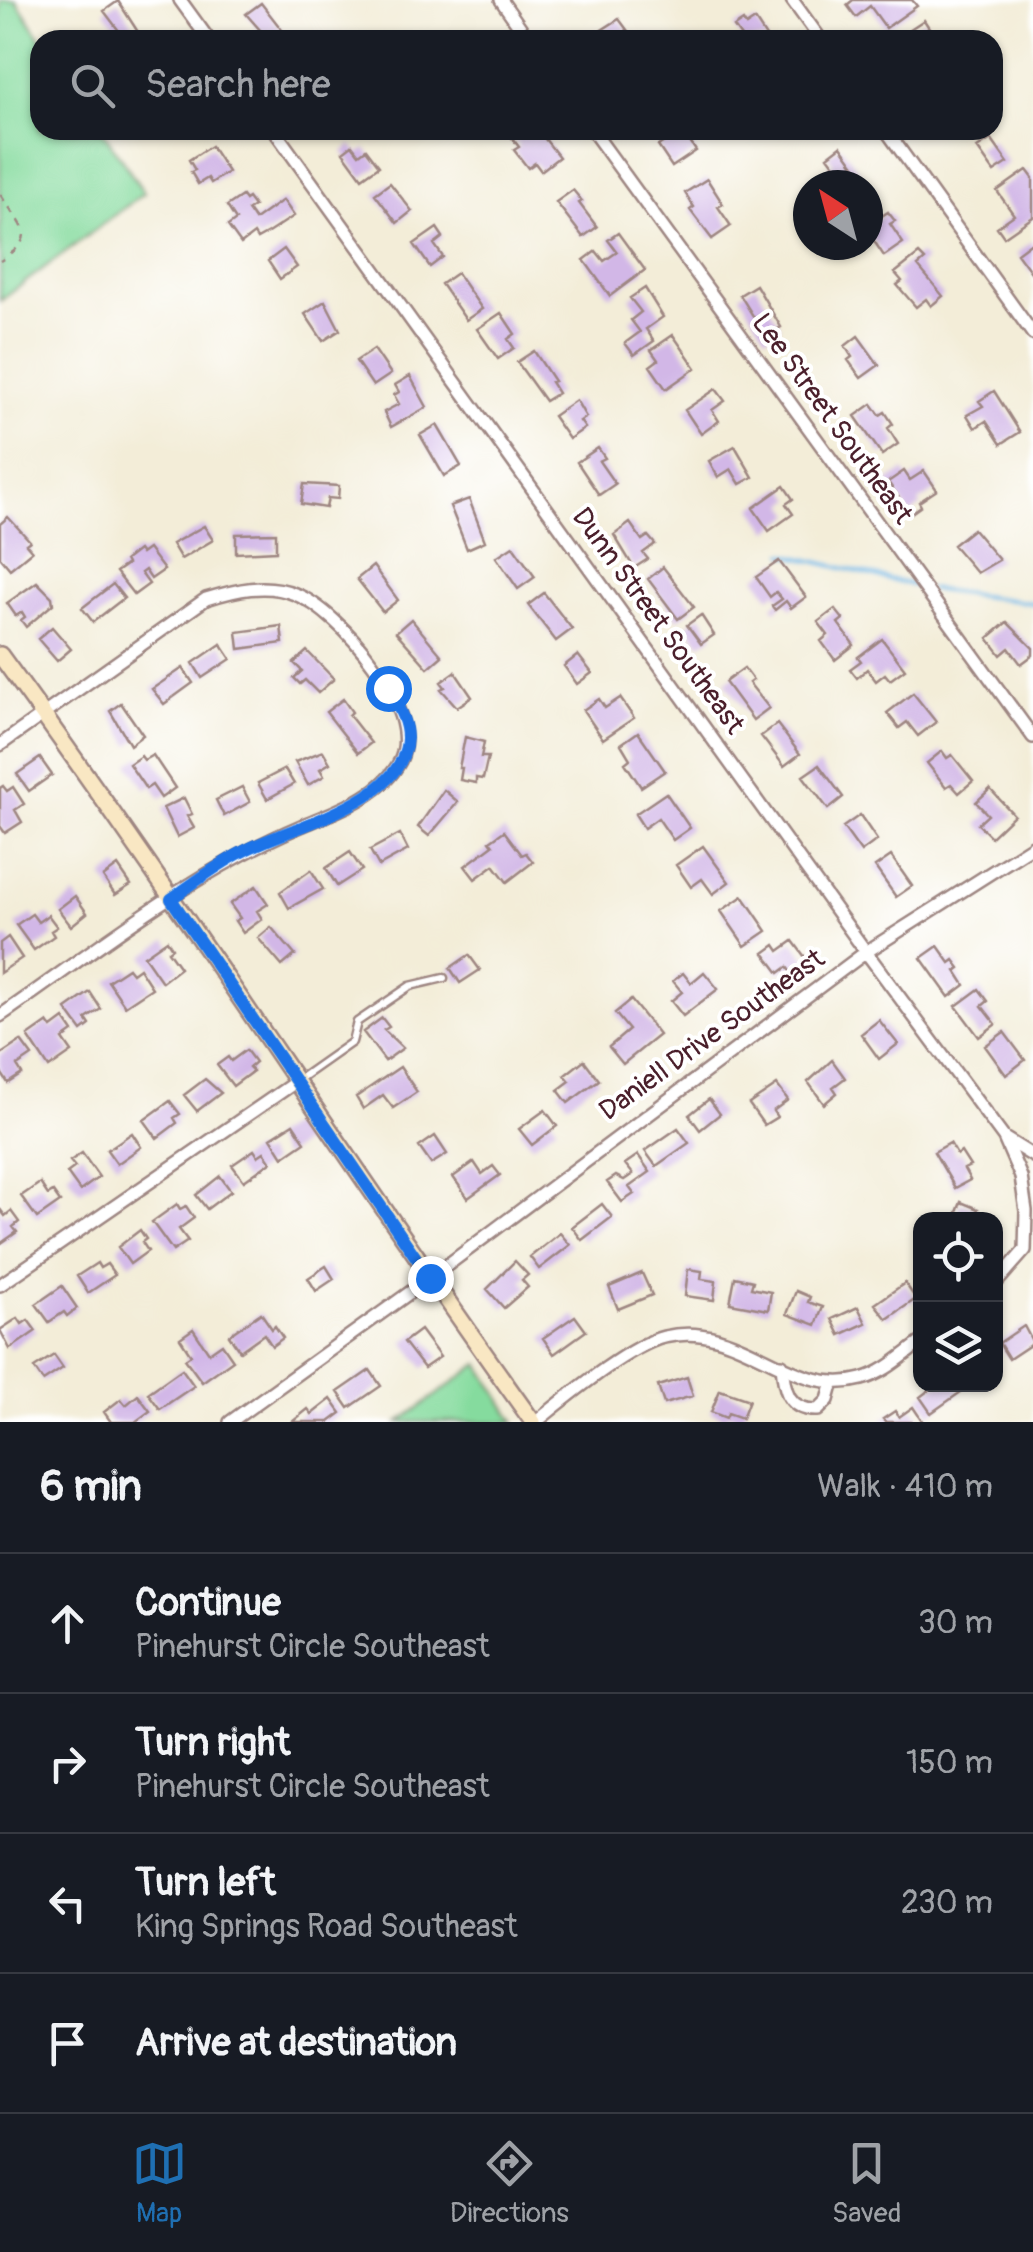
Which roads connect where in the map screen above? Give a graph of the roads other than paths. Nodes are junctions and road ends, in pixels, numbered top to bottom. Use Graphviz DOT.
graph roads {
  1 [pos="180,0"];
  2 [pos="501,0"];
  3 [pos="792,0"];
  4 [pos="202,30"];
  5 [pos="522,30"];
  6 [pos="813,30"];
  7 [pos="281,140"];
  8 [pos="599,140"];
  9 [pos="893,140"];
  10 [pos="1033,334"];
  11 [pos="0,656"];
  12 [pos="44,715"];
  13 [pos="1033,737"];
  14 [pos="0,745"];
  15 [pos="1033,846"];
  16 [pos="171,899"];
  17 [pos="866,952"];
  18 [pos="444,978"];
  19 [pos="0,1016"];
  20 [pos="297,1080"];
  21 [pos="1004,1138"];
  22 [pos="1033,1156"];
  23 [pos="1029,1251"];
  24 [pos="1003,1276"];
  25 [pos="430,1278"];
  26 [pos="0,1285"];
  27 [pos="913,1348"];
  28 [pos="782,1365"];
  29 [pos="833,1382"];
  30 [pos="230,1422"];
  31 [pos="534,1422"];
  1 -- 4 [label="street"];
  2 -- 5 [label="street"];
  3 -- 6 [label="street"];
  7 -- 17 [label="street, Dunn Street Southeast"];
  8 -- 13 [label="street, Lee Street Southeast"];
  9 -- 10 [label="street"];
  11 -- 12 [label="street"];
  12 -- 14 [label="street"];
  12 -- 16 [label="street"];
  12 -- 16 [label="street"];
  15 -- 17 [label="street, Daniell Drive Southeast"];
  16 -- 19 [label="street"];
  16 -- 20 [label="street"];
  17 -- 21 [label="street, Dunn Street Southeast"];
  17 -- 25 [label="street, Daniell Drive Southeast"];
  18 -- 20 [label="lane"];
  20 -- 25 [label="street"];
  20 -- 26 [label="street"];
  21 -- 22 [label="street, Dunn Street Southeast"];
  21 -- 23 [label="street, Dunn Street Southeast"];
  23 -- 24 [label="street, Dunn Street Southeast"];
  25 -- 30 [label="street, Daniell Drive Southeast"];
  25 -- 31 [label="street"];
  27 -- 29 [label="street"];
  28 -- 29 [label="street"];
  28 -- 29 [label="street"];
  28 -- 31 [label="street"];
}
